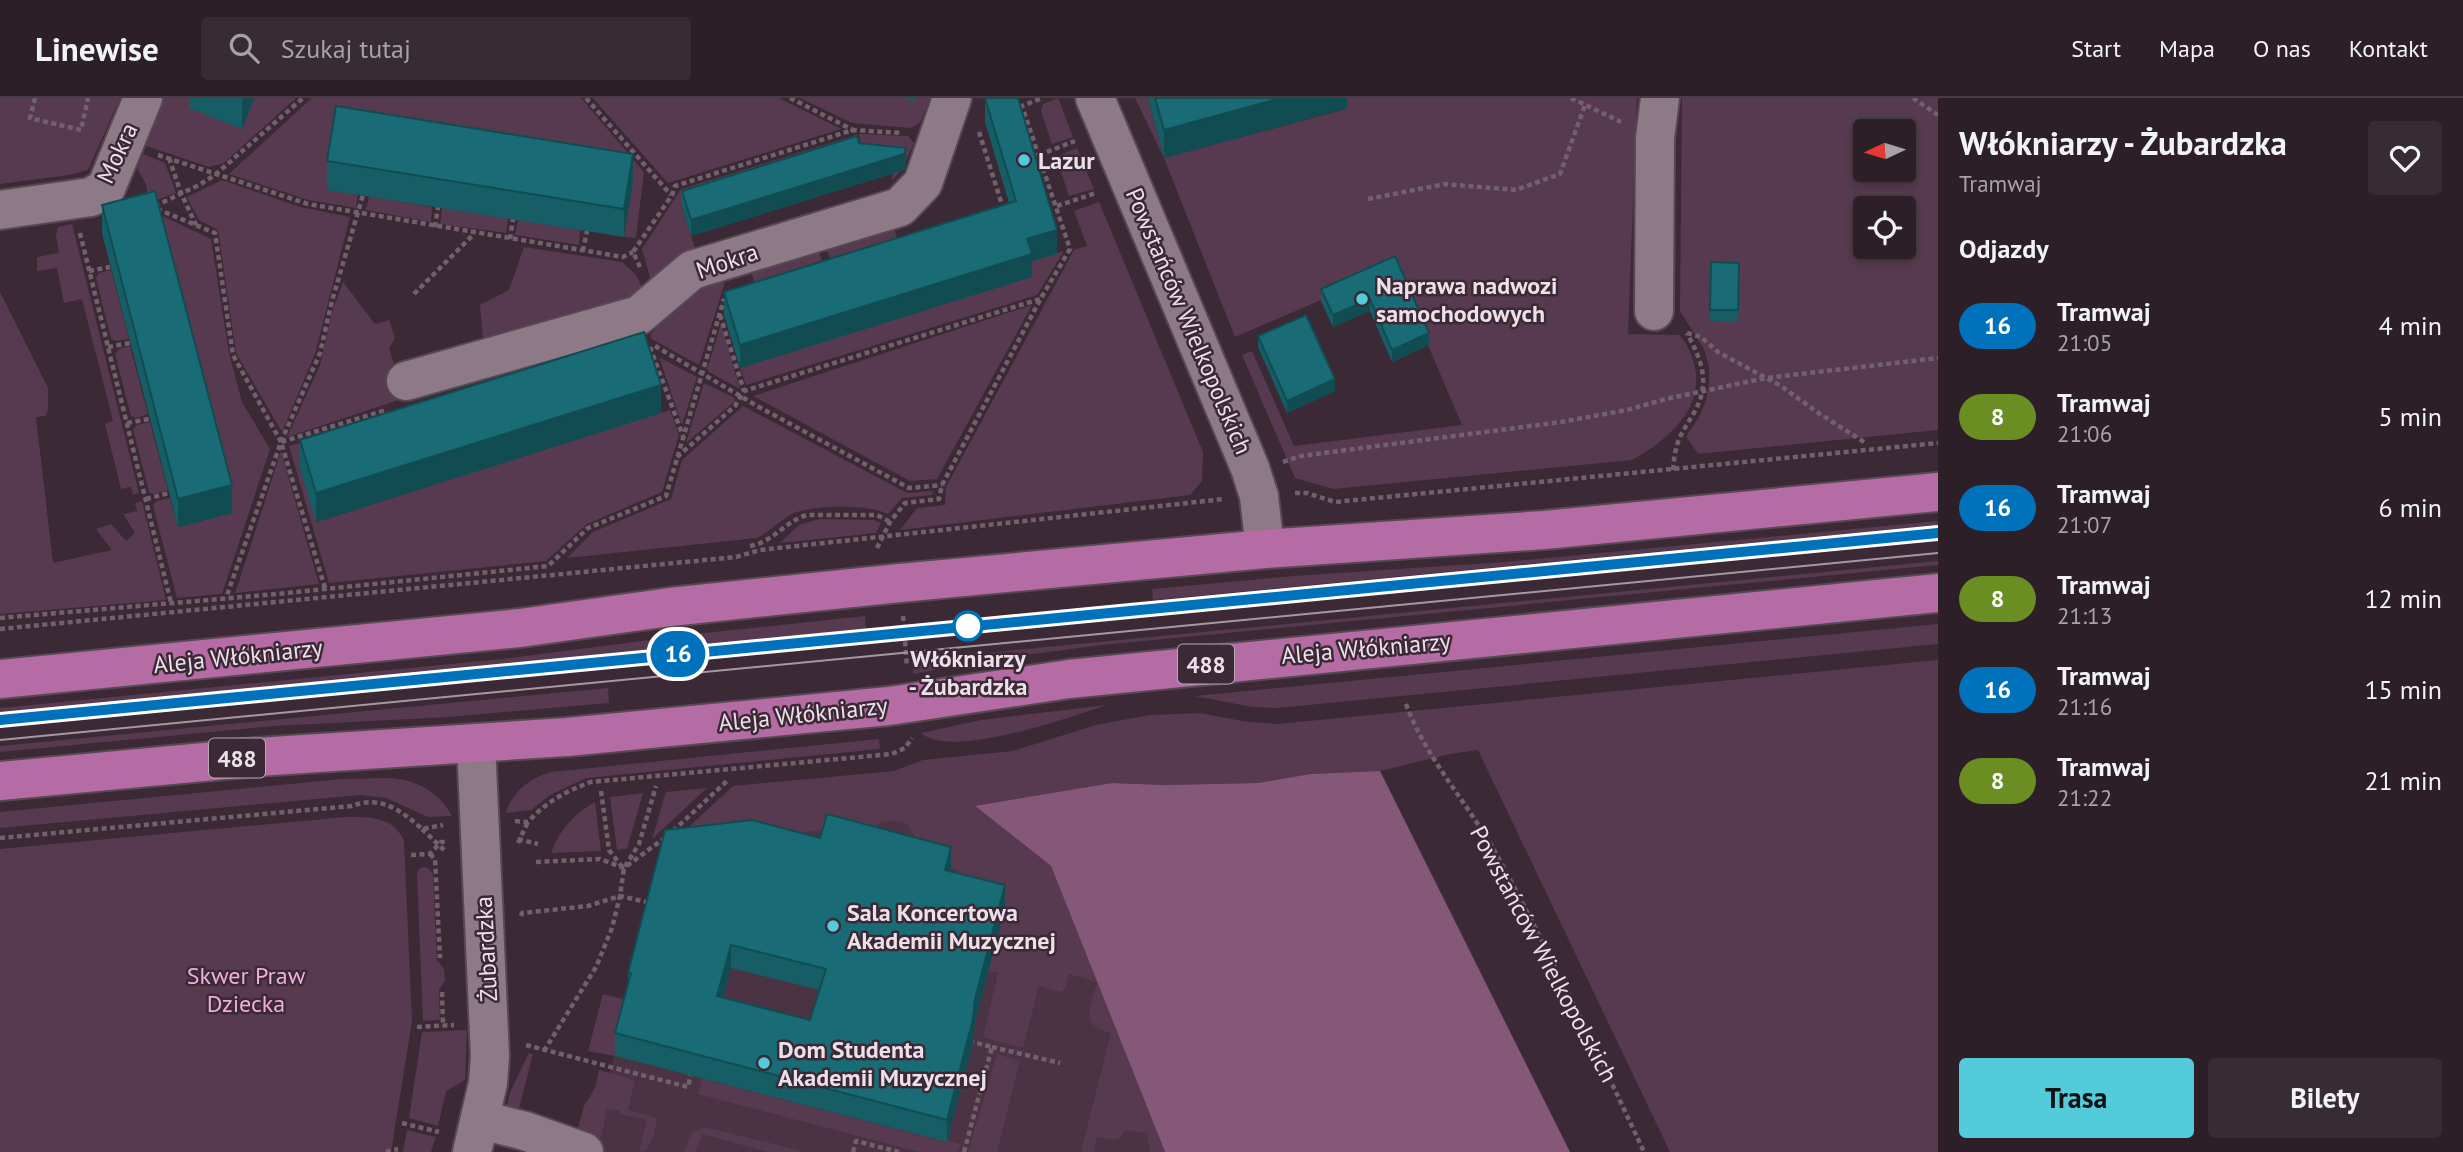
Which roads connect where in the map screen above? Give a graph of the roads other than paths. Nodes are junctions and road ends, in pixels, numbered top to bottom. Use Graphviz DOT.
graph roads {
  1 [pos="142,98"];
  2 [pos="1095,98"];
  3 [pos="1660,98"];
  4 [pos="948,110"];
  5 [pos="0,210"];
  6 [pos="1654,311"];
  7 [pos="400,394"];
  8 [pos="1938,492"];
  9 [pos="1265,549"];
  10 [pos="1938,593"];
  11 [pos="0,678"];
  12 [pos="475,743"];
  13 [pos="0,781"];
  14 [pos="477,1136"];
  15 [pos="584,1152"];
  1 -- 5 [label="street, Mokra"];
  2 -- 9 [label="street, Powstańców Wielkopolskich"];
  3 -- 6 [label="street"];
  4 -- 7 [label="street, Mokra"];
  8 -- 9 [label="main road, Aleja Włókniarzy"];
  9 -- 11 [label="main road, Aleja Włókniarzy"];
  10 -- 12 [label="main road, Aleja Włókniarzy / 488"];
  12 -- 13 [label="main road, Aleja Włókniarzy / 488"];
  12 -- 14 [label="street, Żubardzka"];
  14 -- 15 [label="street"];
}
